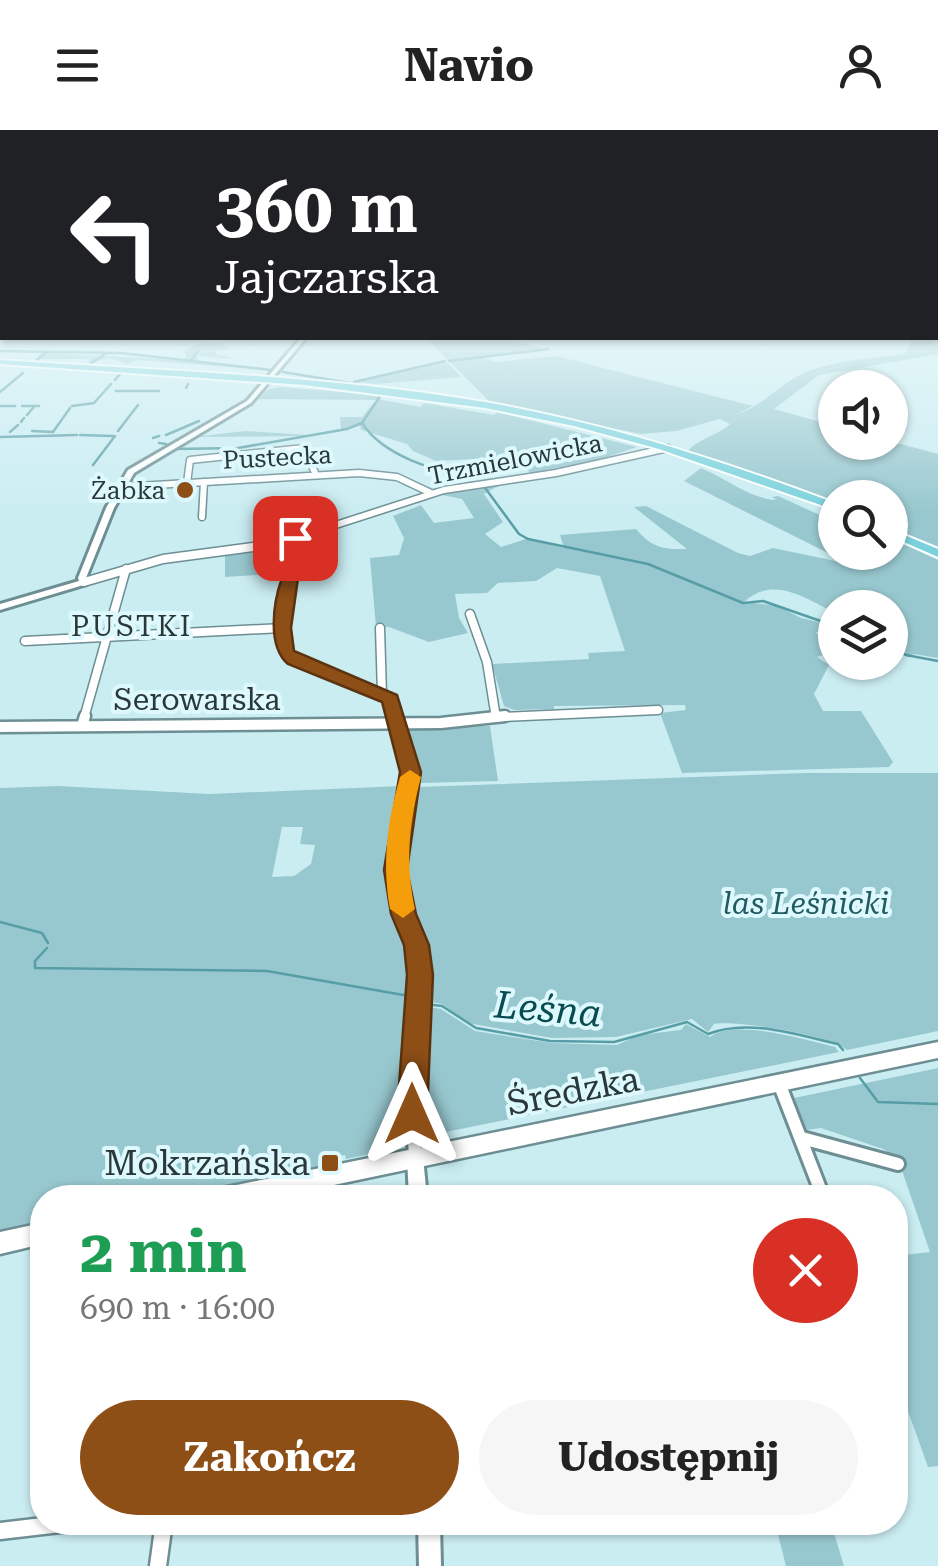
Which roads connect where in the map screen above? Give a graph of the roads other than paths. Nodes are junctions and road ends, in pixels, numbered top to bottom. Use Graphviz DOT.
graph roads {
  1 [pos="239,379"];
  2 [pos="267,381"];
  3 [pos="656,444"];
  4 [pos="668,448"];
  5 [pos="632,456"];
  6 [pos="316,475"];
  7 [pos="204,482"];
  8 [pos="187,483"];
  9 [pos="122,488"];
  10 [pos="431,493"];
  11 [pos="818,501"];
  12 [pos="392,508"];
  13 [pos="400,515"];
  14 [pos="202,517"];
  15 [pos="295,538"];
  16 [pos="908,540"];
  17 [pos="938,553"];
  18 [pos="126,570"];
  19 [pos="84,582"];
  20 [pos="0,607"];
  21 [pos="470,614"];
  22 [pos="282,628"];
  23 [pos="380,628"];
  24 [pos="108,636"];
  25 [pos="25,641"];
  26 [pos="382,694"];
  27 [pos="658,710"];
  28 [pos="496,718"];
  29 [pos="394,724"];
  30 [pos="82,726"];
  31 [pos="0,727"];
  32 [pos="938,1050"];
  33 [pos="780,1083"];
  34 [pos="802,1138"];
  35 [pos="415,1156"];
  36 [pos="898,1164"];
  37 [pos="282,1185"];
  38 [pos="417,1185"];
  39 [pos="819,1185"];
  40 [pos="30,1237"];
  41 [pos="0,1243"];
  42 [pos="30,1527"];
  43 [pos="0,1531"];
  44 [pos="162,1535"];
  45 [pos="429,1535"];
  46 [pos="158,1566"];
  47 [pos="430,1566"];
  1 -- 2 [label="main road"];
  2 -- 3 [label="main road"];
  2 -- 9 [label="street"];
  3 -- 4 [label="main road"];
  3 -- 5 [label="street, Trzmielowicka"];
  4 -- 5 [label="street, Trzmielowicka"];
  4 -- 11 [label="main road"];
  5 -- 10 [label="street, Trzmielowicka"];
  6 -- 7 [label="street, Pustecka"];
  6 -- 8 [label="street"];
  6 -- 10 [label="street, Pustecka"];
  7 -- 8 [label="street, Pustecka"];
  7 -- 14 [label="street"];
  8 -- 9 [label="street, Pustecka"];
  9 -- 19 [label="street"];
  10 -- 12 [label="street, Trzmielowicka"];
  12 -- 13 [label="street"];
  12 -- 15 [label="street, Trzmielowicka"];
  15 -- 18 [label="street, Trzmielowicka"];
  15 -- 22 [label="street"];
  16 -- 17 [label="main road"];
  18 -- 19 [label="street, Trzmielowicka"];
  18 -- 24 [label="street"];
  19 -- 20 [label="street, Trzmielowicka"];
  21 -- 28 [label="street"];
  22 -- 24 [label="street"];
  22 -- 26 [label="street"];
  23 -- 26 [label="street"];
  24 -- 25 [label="street"];
  24 -- 30 [label="street"];
  26 -- 29 [label="street"];
  27 -- 28 [label="street, Serowarska"];
  28 -- 29 [label="street, Serowarska"];
  29 -- 30 [label="street, Serowarska"];
  29 -- 35 [label="street"];
  30 -- 31 [label="street, Serowarska"];
  32 -- 33 [label="main road, Średzka"];
  33 -- 34 [label="street"];
  33 -- 35 [label="main road, Średzka"];
  34 -- 36 [label="street"];
  34 -- 39 [label="street"];
  35 -- 37 [label="main road, Średzka"];
  35 -- 38 [label="street"];
  40 -- 41 [label="main road"];
  42 -- 43 [label="street"];
  44 -- 46 [label="street"];
  45 -- 47 [label="street"];
}
